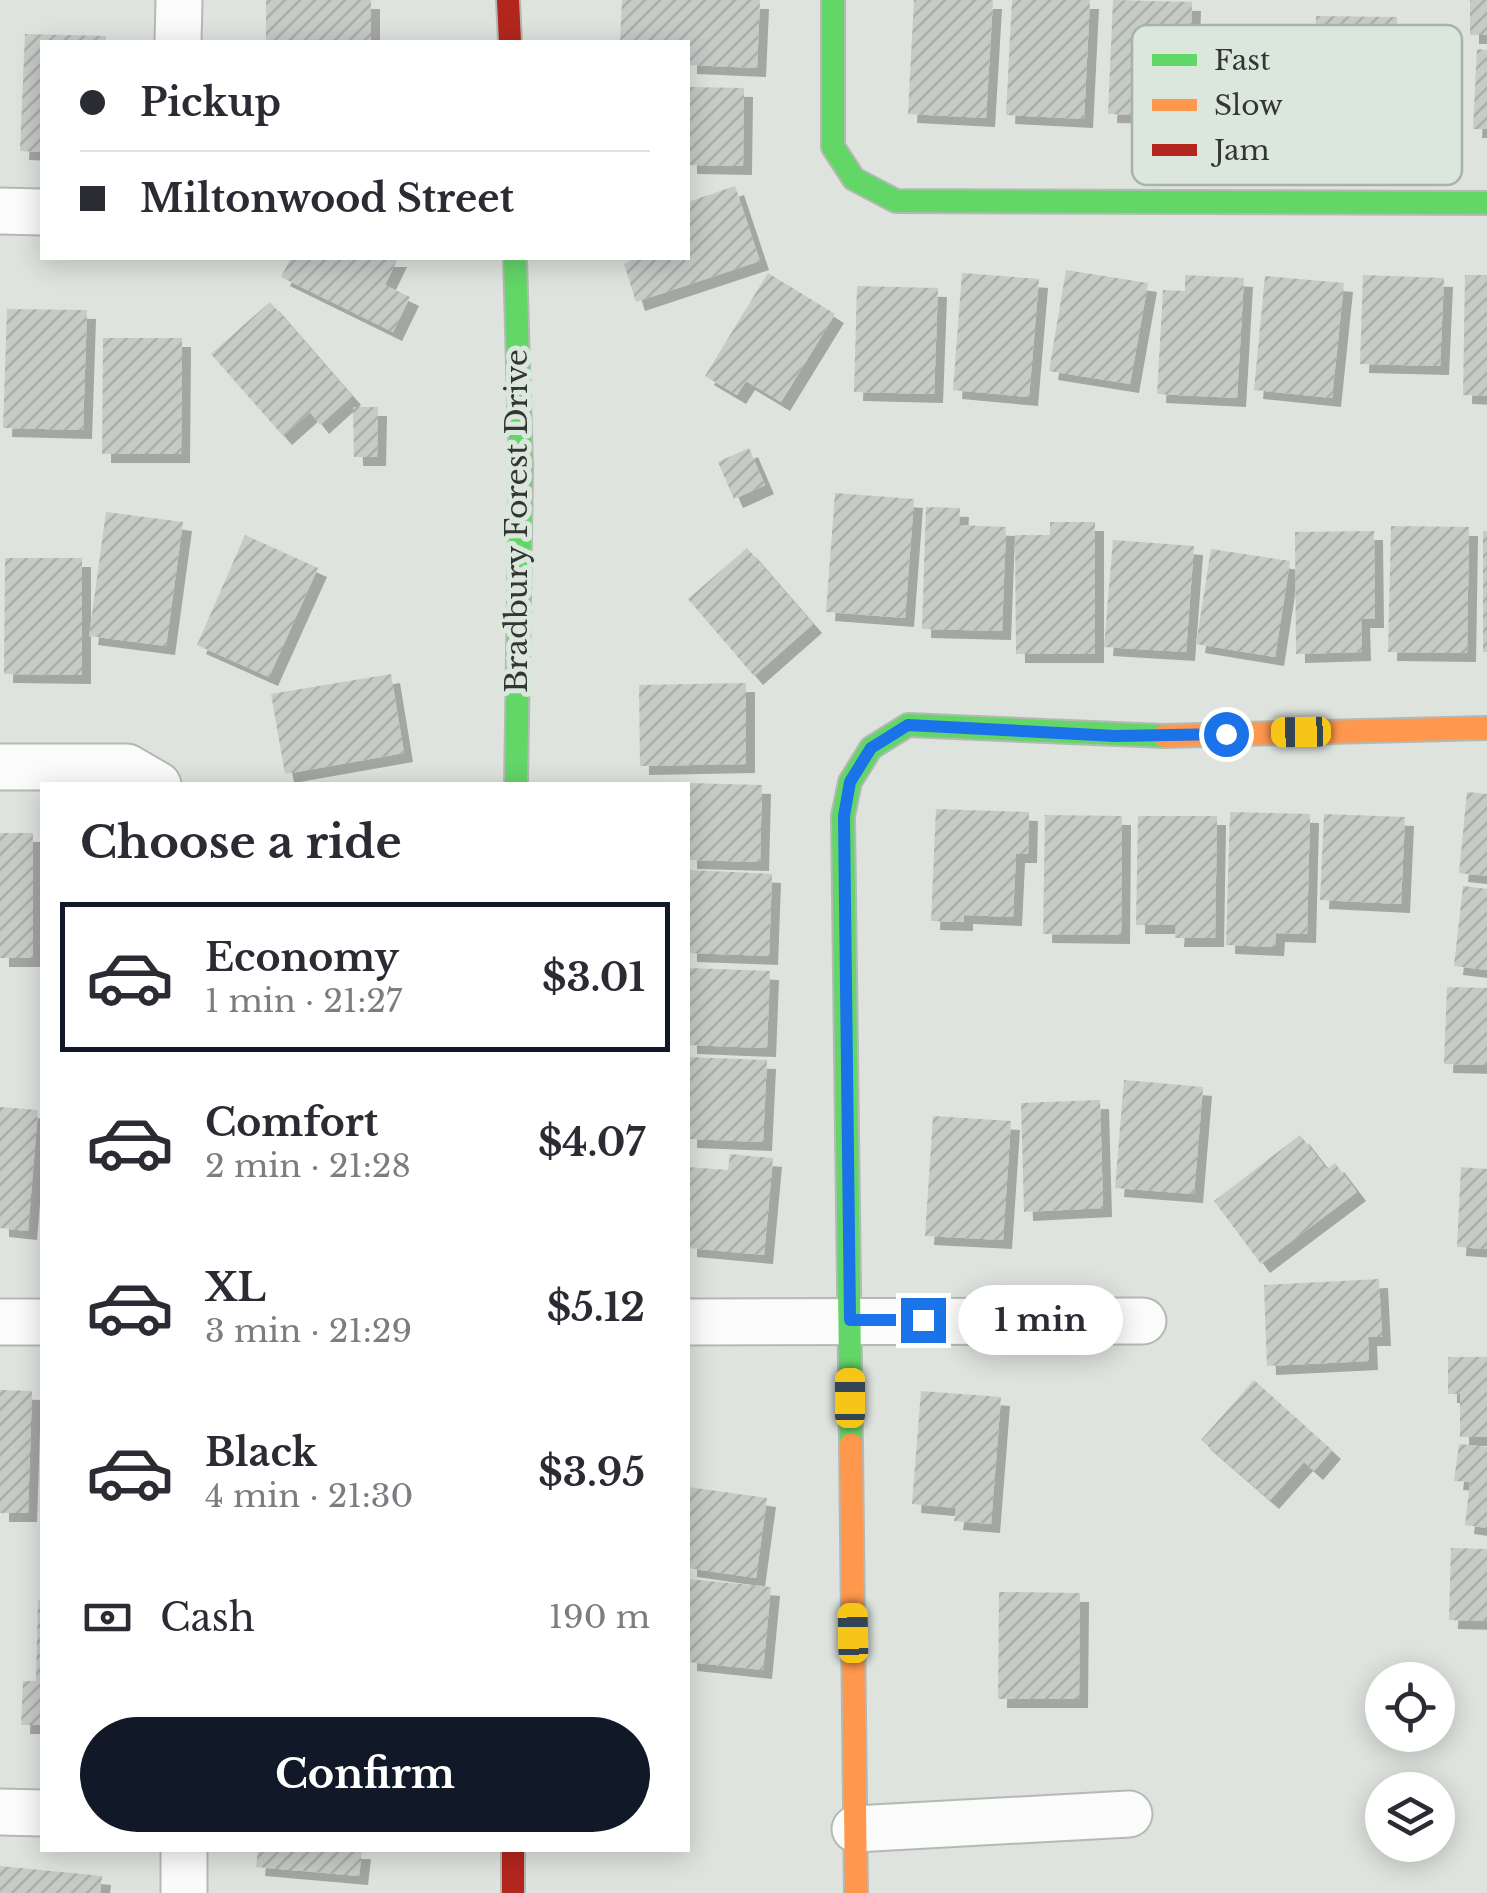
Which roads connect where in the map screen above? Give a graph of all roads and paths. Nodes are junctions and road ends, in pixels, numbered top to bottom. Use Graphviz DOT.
graph roads {
  1 [pos="179,0"];
  2 [pos="508,0"];
  3 [pos="833,0"];
  4 [pos="178,40"];
  5 [pos="510,40"];
  6 [pos="1487,203"];
  7 [pos="0,211"];
  8 [pos="40,212"];
  9 [pos="515,260"];
  10 [pos="1487,728"];
  11 [pos="0,767"];
  12 [pos="153,782"];
  13 [pos="516,782"];
  14 [pos="850,1320"];
  15 [pos="1142,1321"];
  16 [pos="0,1322"];
  17 [pos="40,1322"];
  18 [pos="690,1322"];
  19 [pos="0,1812"];
  20 [pos="40,1813"];
  21 [pos="1128,1814"];
  22 [pos="855,1829"];
  23 [pos="184,1852"];
  24 [pos="513,1852"];
  25 [pos="184,1893"];
  26 [pos="513,1893"];
  27 [pos="856,1893"];
  1 -- 4 [label="street"];
  2 -- 5 [label="street"];
  3 -- 6 [label="street"];
  7 -- 8 [label="street"];
  9 -- 13 [label="street, Bradbury Forest Drive"];
  10 -- 14 [label="street"];
  11 -- 12 [label="street"];
  14 -- 15 [label="street"];
  14 -- 18 [label="street"];
  14 -- 22 [label="street"];
  16 -- 17 [label="street"];
  19 -- 20 [label="street"];
  21 -- 22 [label="street"];
  22 -- 27 [label="street"];
  23 -- 25 [label="street"];
  24 -- 26 [label="street"];
}
